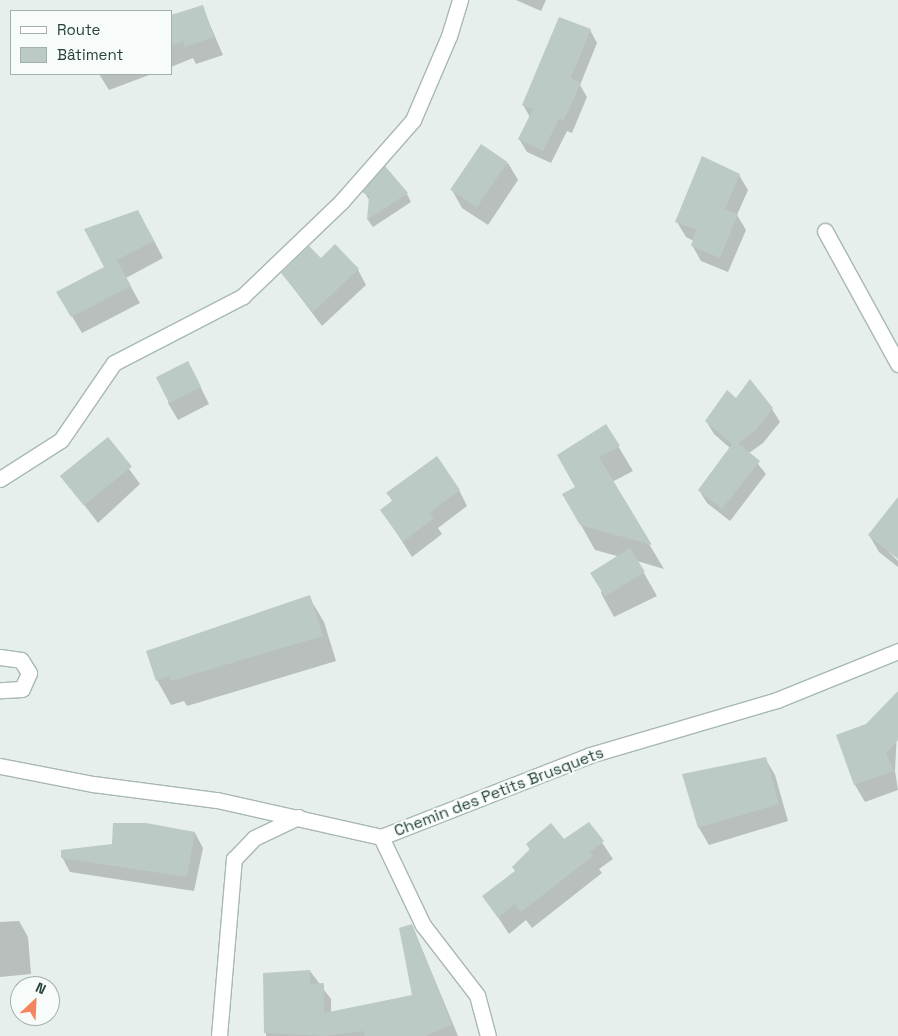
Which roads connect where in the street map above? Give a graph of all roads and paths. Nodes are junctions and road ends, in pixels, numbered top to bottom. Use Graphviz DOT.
graph roads {
  1 [pos="460,0"];
  2 [pos="825,230"];
  3 [pos="898,364"];
  4 [pos="0,479"];
  5 [pos="898,651"];
  6 [pos="0,656"];
  7 [pos="0,690"];
  8 [pos="0,766"];
  9 [pos="298,817"];
  10 [pos="381,836"];
  11 [pos="219,1036"];
  12 [pos="488,1036"];
  1 -- 4 [label="street"];
  2 -- 3 [label="street"];
  5 -- 10 [label="street, Chemin des Petits Brusquets"];
  6 -- 7 [label="street"];
  8 -- 9 [label="street, Chemin des Petits Brusquets"];
  9 -- 10 [label="street, Chemin des Petits Brusquets"];
  9 -- 11 [label="street"];
  10 -- 12 [label="street"];
}
